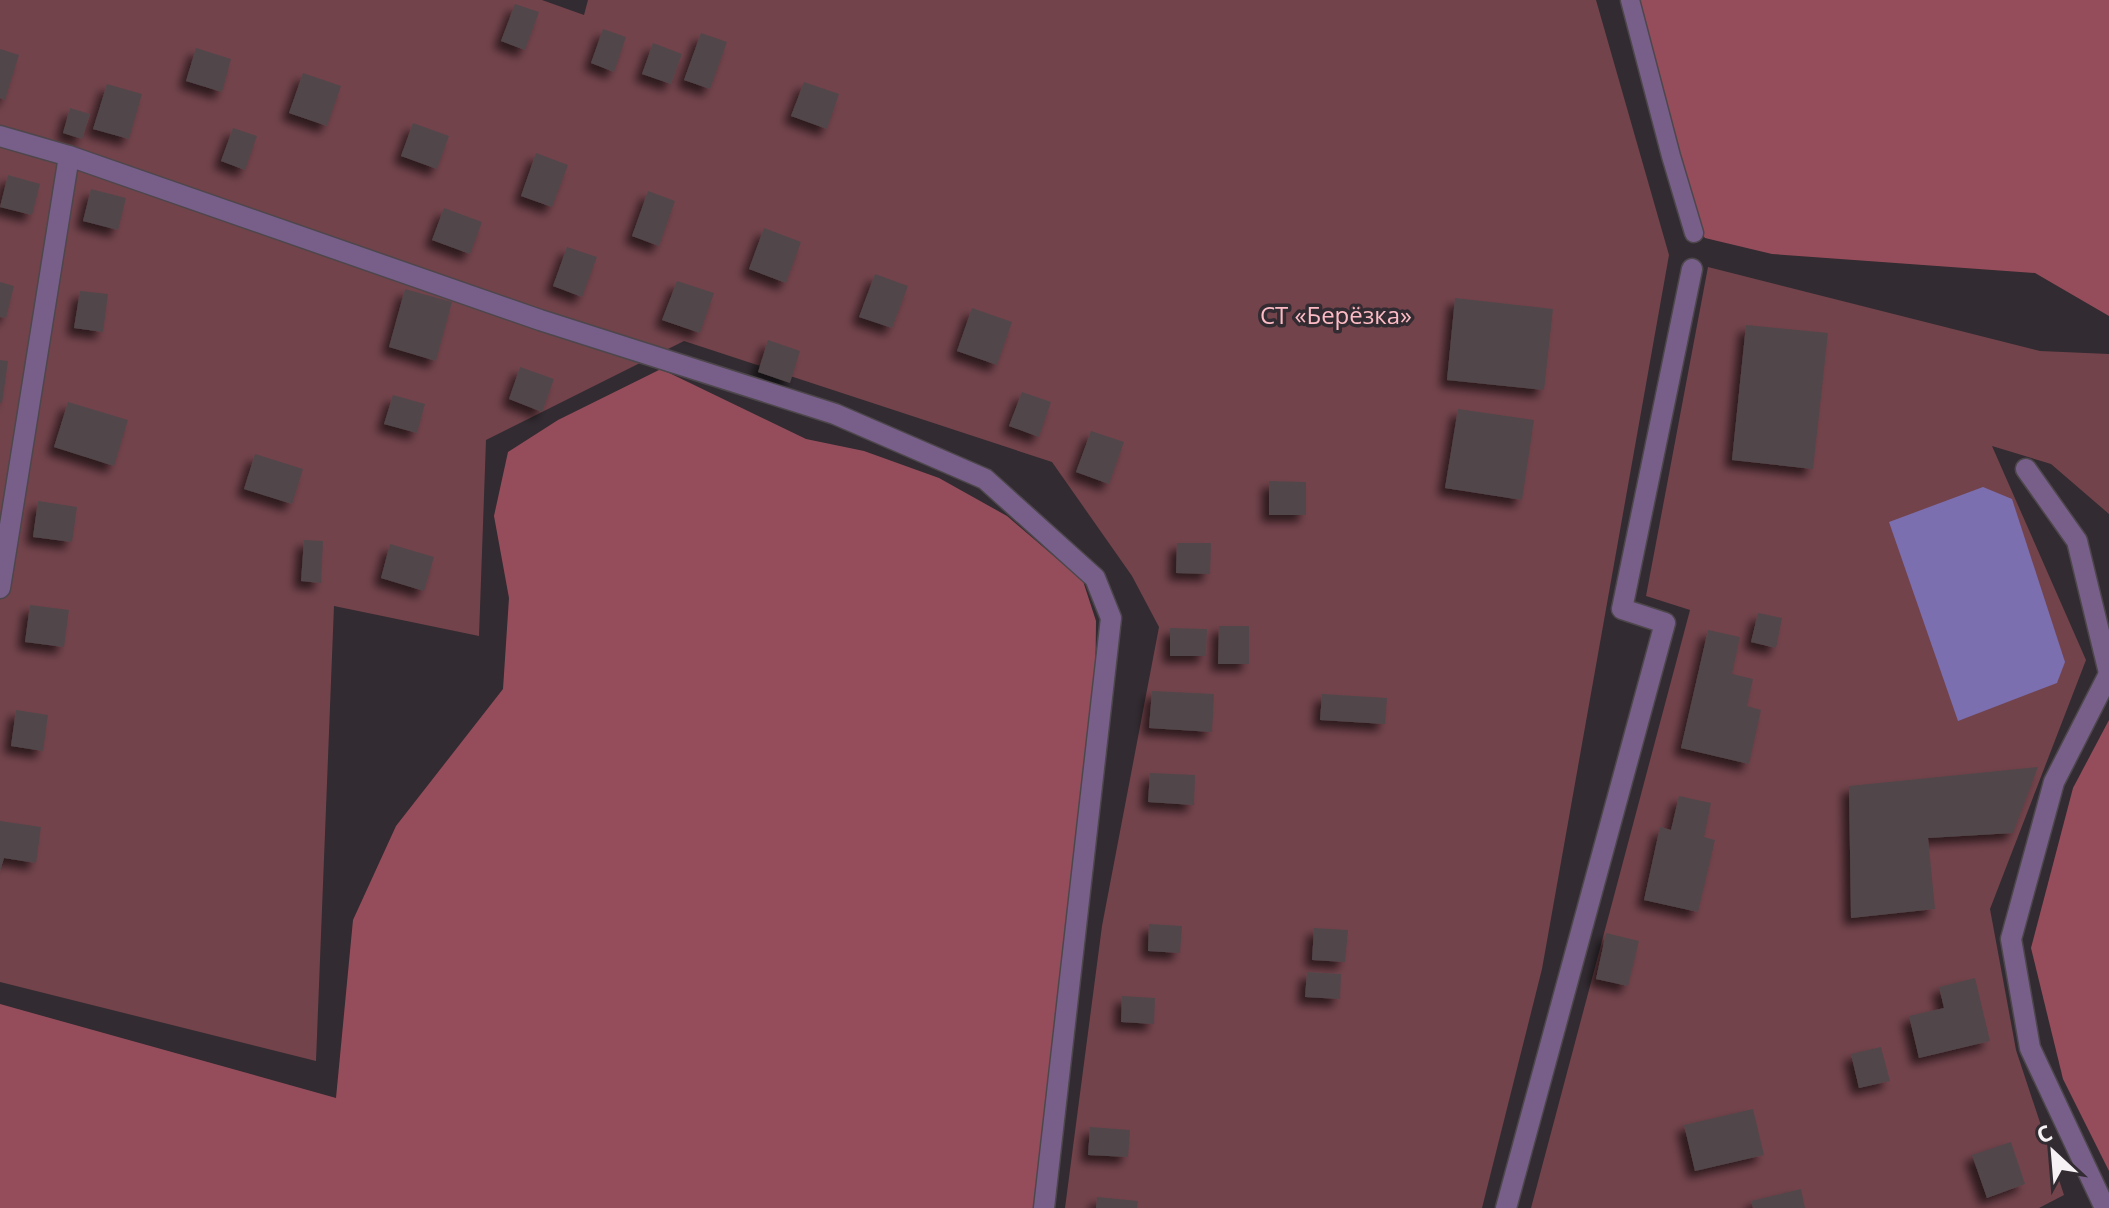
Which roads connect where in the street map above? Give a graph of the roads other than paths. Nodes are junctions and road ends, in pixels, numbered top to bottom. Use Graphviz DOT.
graph roads {
  1 [pos="1630,0"];
  2 [pos="0,136"];
  3 [pos="69,156"];
  4 [pos="1694,233"];
  5 [pos="1692,269"];
  6 [pos="2026,469"];
  7 [pos="0,588"];
  8 [pos="2109,674"];
  9 [pos="1044,1208"];
  10 [pos="1506,1208"];
  11 [pos="2105,1208"];
  1 -- 4 [label="lane"];
  2 -- 3 [label="street"];
  3 -- 7 [label="street"];
  3 -- 9 [label="street"];
  5 -- 10 [label="street"];
  6 -- 8 [label="street"];
  8 -- 11 [label="street"];
}
